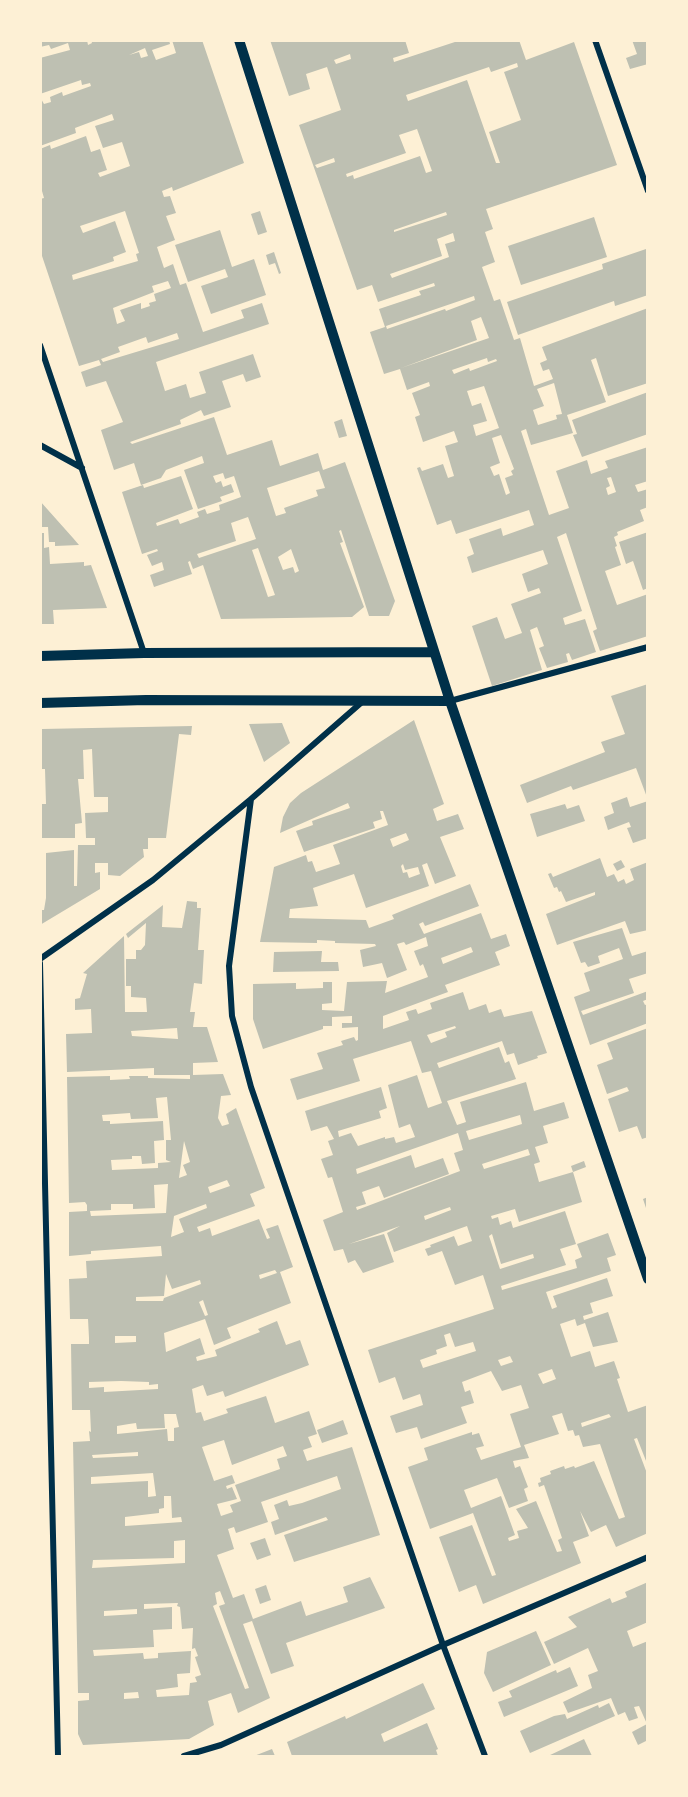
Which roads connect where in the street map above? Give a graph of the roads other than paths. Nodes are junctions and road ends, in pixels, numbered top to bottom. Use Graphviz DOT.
graph roads {
  1 [pos="239,40"];
  2 [pos="595,40"];
  3 [pos="648,190"];
  4 [pos="40,345"];
  5 [pos="40,445"];
  6 [pos="82,469"];
  7 [pos="648,647"];
  8 [pos="434,651"];
  9 [pos="144,653"];
  10 [pos="40,656"];
  11 [pos="364,699"];
  12 [pos="450,701"];
  13 [pos="40,703"];
  14 [pos="251,799"];
  15 [pos="40,961"];
  16 [pos="44,1276"];
  17 [pos="648,1280"];
  18 [pos="648,1557"];
  19 [pos="443,1645"];
  20 [pos="58,1756"];
  21 [pos="184,1756"];
  22 [pos="485,1756"];
  1 -- 8 [label="street"];
  2 -- 3 [label="street"];
  4 -- 6 [label="street"];
  5 -- 6 [label="street"];
  6 -- 9 [label="street"];
  7 -- 12 [label="street"];
  8 -- 9 [label="street"];
  8 -- 12 [label="street"];
  9 -- 10 [label="street"];
  11 -- 12 [label="street"];
  11 -- 13 [label="street"];
  11 -- 14 [label="street"];
  12 -- 17 [label="street"];
  14 -- 15 [label="street"];
  14 -- 19 [label="street"];
  15 -- 16 [label="street"];
  16 -- 20 [label="street"];
  18 -- 19 [label="street"];
  19 -- 21 [label="street"];
  19 -- 22 [label="street"];
}
